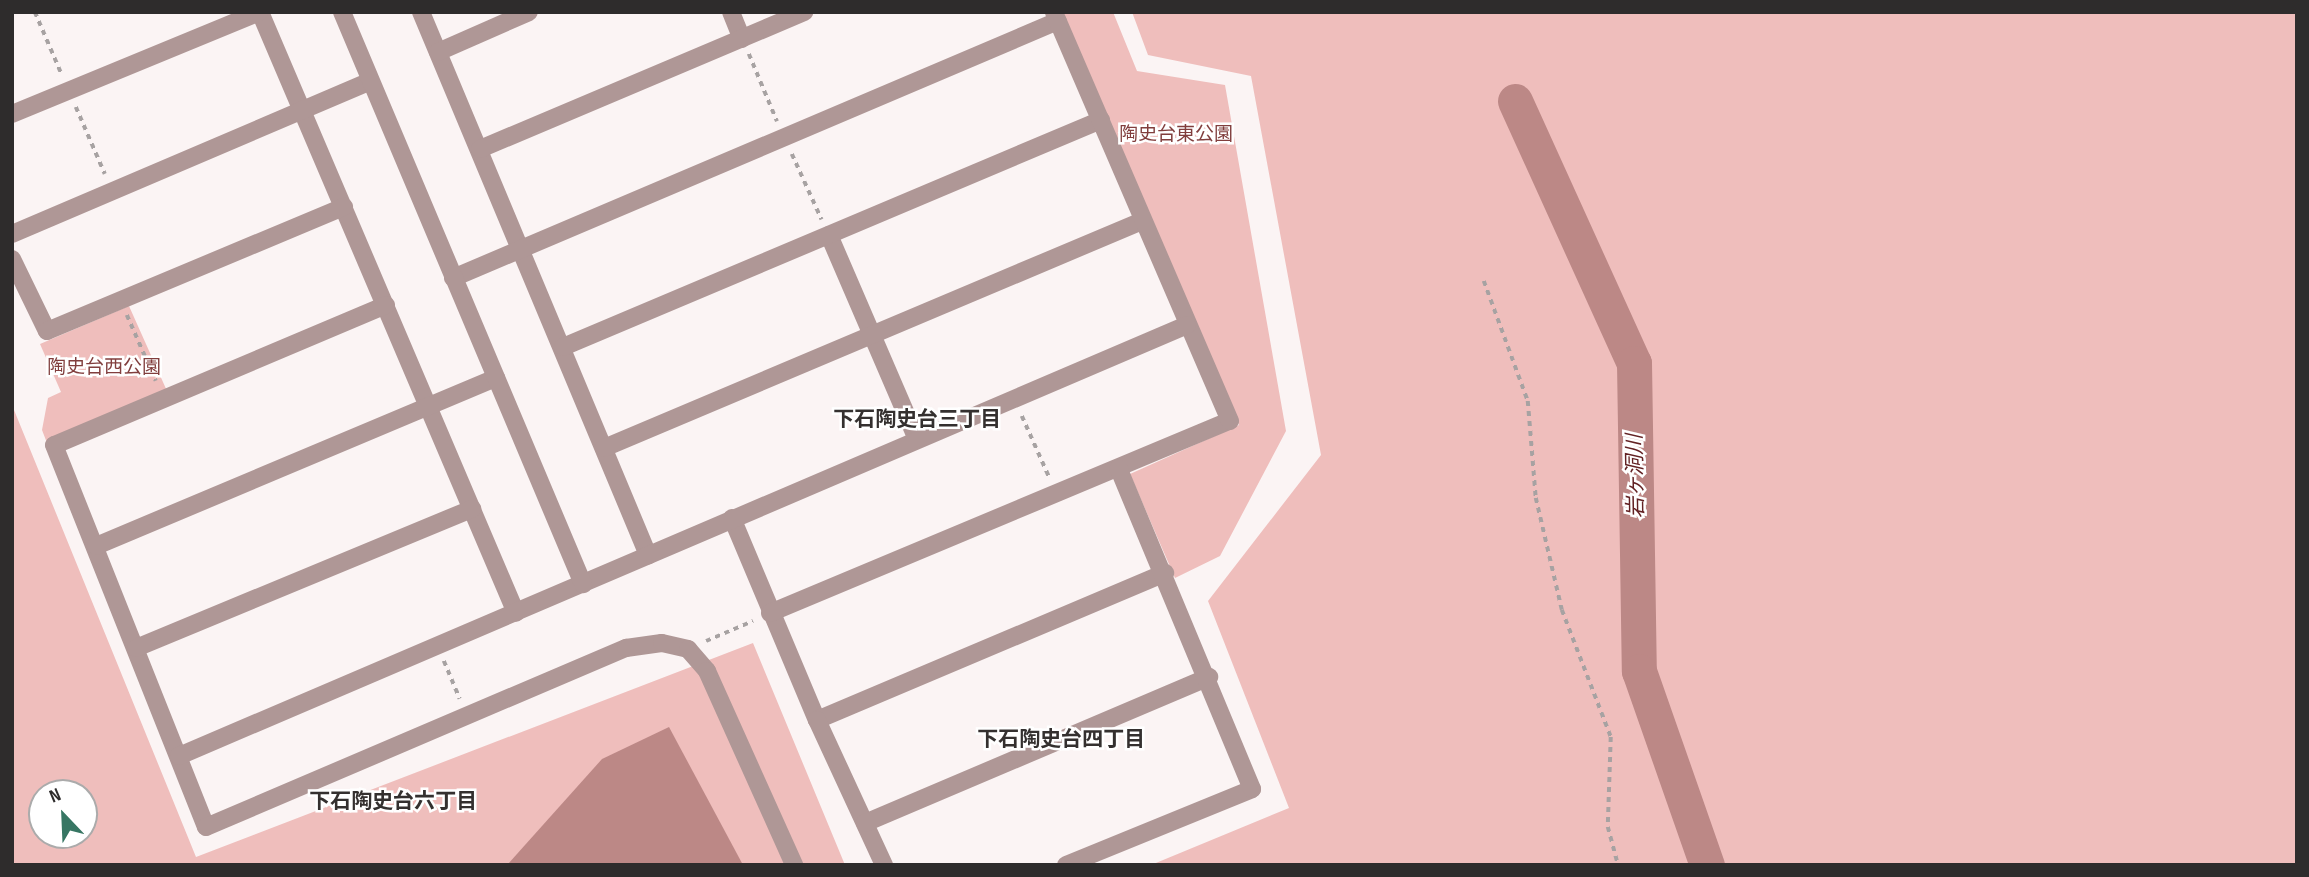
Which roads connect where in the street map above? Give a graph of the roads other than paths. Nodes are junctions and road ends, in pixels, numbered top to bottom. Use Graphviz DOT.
graph roads {
  1 [pos="259,12"];
  2 [pos="342,12"];
  3 [pos="421,12"];
  4 [pos="529,12"];
  5 [pos="731,12"];
  6 [pos="804,12"];
  7 [pos="1056,17"];
  8 [pos="742,39"];
  9 [pos="438,52"];
  10 [pos="370,81"];
  11 [pos="303,109"];
  12 [pos="12,114"];
  13 [pos="1101,120"];
  14 [pos="480,149"];
  15 [pos="344,207"];
  16 [pos="1142,221"];
  17 [pos="12,234"];
  18 [pos="829,235"];
  19 [pos="522,249"];
  20 [pos="12,259"];
  21 [pos="453,278"];
  22 [pos="386,305"];
  23 [pos="1187,325"];
  24 [pos="872,335"];
  25 [pos="563,347"];
  26 [pos="496,378"];
  27 [pos="429,408"];
  28 [pos="916,439"];
  29 [pos="604,448"];
  30 [pos="1119,468"];
  31 [pos="472,509"];
  32 [pos="732,517"];
  33 [pos="96,546"];
  34 [pos="648,555"];
  35 [pos="1165,573"];
  36 [pos="583,584"];
  37 [pos="516,613"];
  38 [pos="770,613"];
  39 [pos="136,648"];
  40 [pos="1209,677"];
  41 [pos="817,720"];
  42 [pos="179,756"];
  43 [pos="864,823"];
  44 [pos="794,865"];
  45 [pos="884,865"];
  46 [pos="1066,865"];
  1 -- 11 [label="street"];
  1 -- 12 [label="street"];
  2 -- 10 [label="street"];
  3 -- 9 [label="street"];
  4 -- 9 [label="street"];
  5 -- 8 [label="street"];
  6 -- 8 [label="street"];
  7 -- 13 [label="street"];
  7 -- 19 [label="street"];
  8 -- 14 [label="street"];
  9 -- 14 [label="street"];
  10 -- 11 [label="street"];
  10 -- 21 [label="street"];
  11 -- 15 [label="street"];
  11 -- 17 [label="street"];
  13 -- 16 [label="street"];
  13 -- 18 [label="street"];
  14 -- 19 [label="street"];
  15 -- 20 [label="street"];
  15 -- 22 [label="street"];
  16 -- 23 [label="street"];
  16 -- 24 [label="street"];
  18 -- 24 [label="street"];
  18 -- 25 [label="street"];
  19 -- 21 [label="street"];
  19 -- 25 [label="street"];
  21 -- 26 [label="street"];
  22 -- 27 [label="street"];
  22 -- 33 [label="street"];
  23 -- 28 [label="street"];
  23 -- 30 [label="street"];
  24 -- 28 [label="street"];
  24 -- 29 [label="street"];
  25 -- 29 [label="street"];
  26 -- 27 [label="street"];
  26 -- 36 [label="street"];
  27 -- 31 [label="street"];
  27 -- 33 [label="street"];
  28 -- 32 [label="street"];
  29 -- 34 [label="street"];
  30 -- 35 [label="street"];
  30 -- 38 [label="street"];
  31 -- 37 [label="street"];
  31 -- 39 [label="street"];
  32 -- 34 [label="street"];
  32 -- 38 [label="street"];
  33 -- 39 [label="street"];
  34 -- 36 [label="street"];
  35 -- 40 [label="street"];
  35 -- 41 [label="street"];
  36 -- 37 [label="street"];
  37 -- 42 [label="street"];
  38 -- 41 [label="street"];
  39 -- 42 [label="street"];
  40 -- 43 [label="street"];
  40 -- 46 [label="street"];
  41 -- 43 [label="street"];
  42 -- 44 [label="street"];
  43 -- 45 [label="street"];
}
